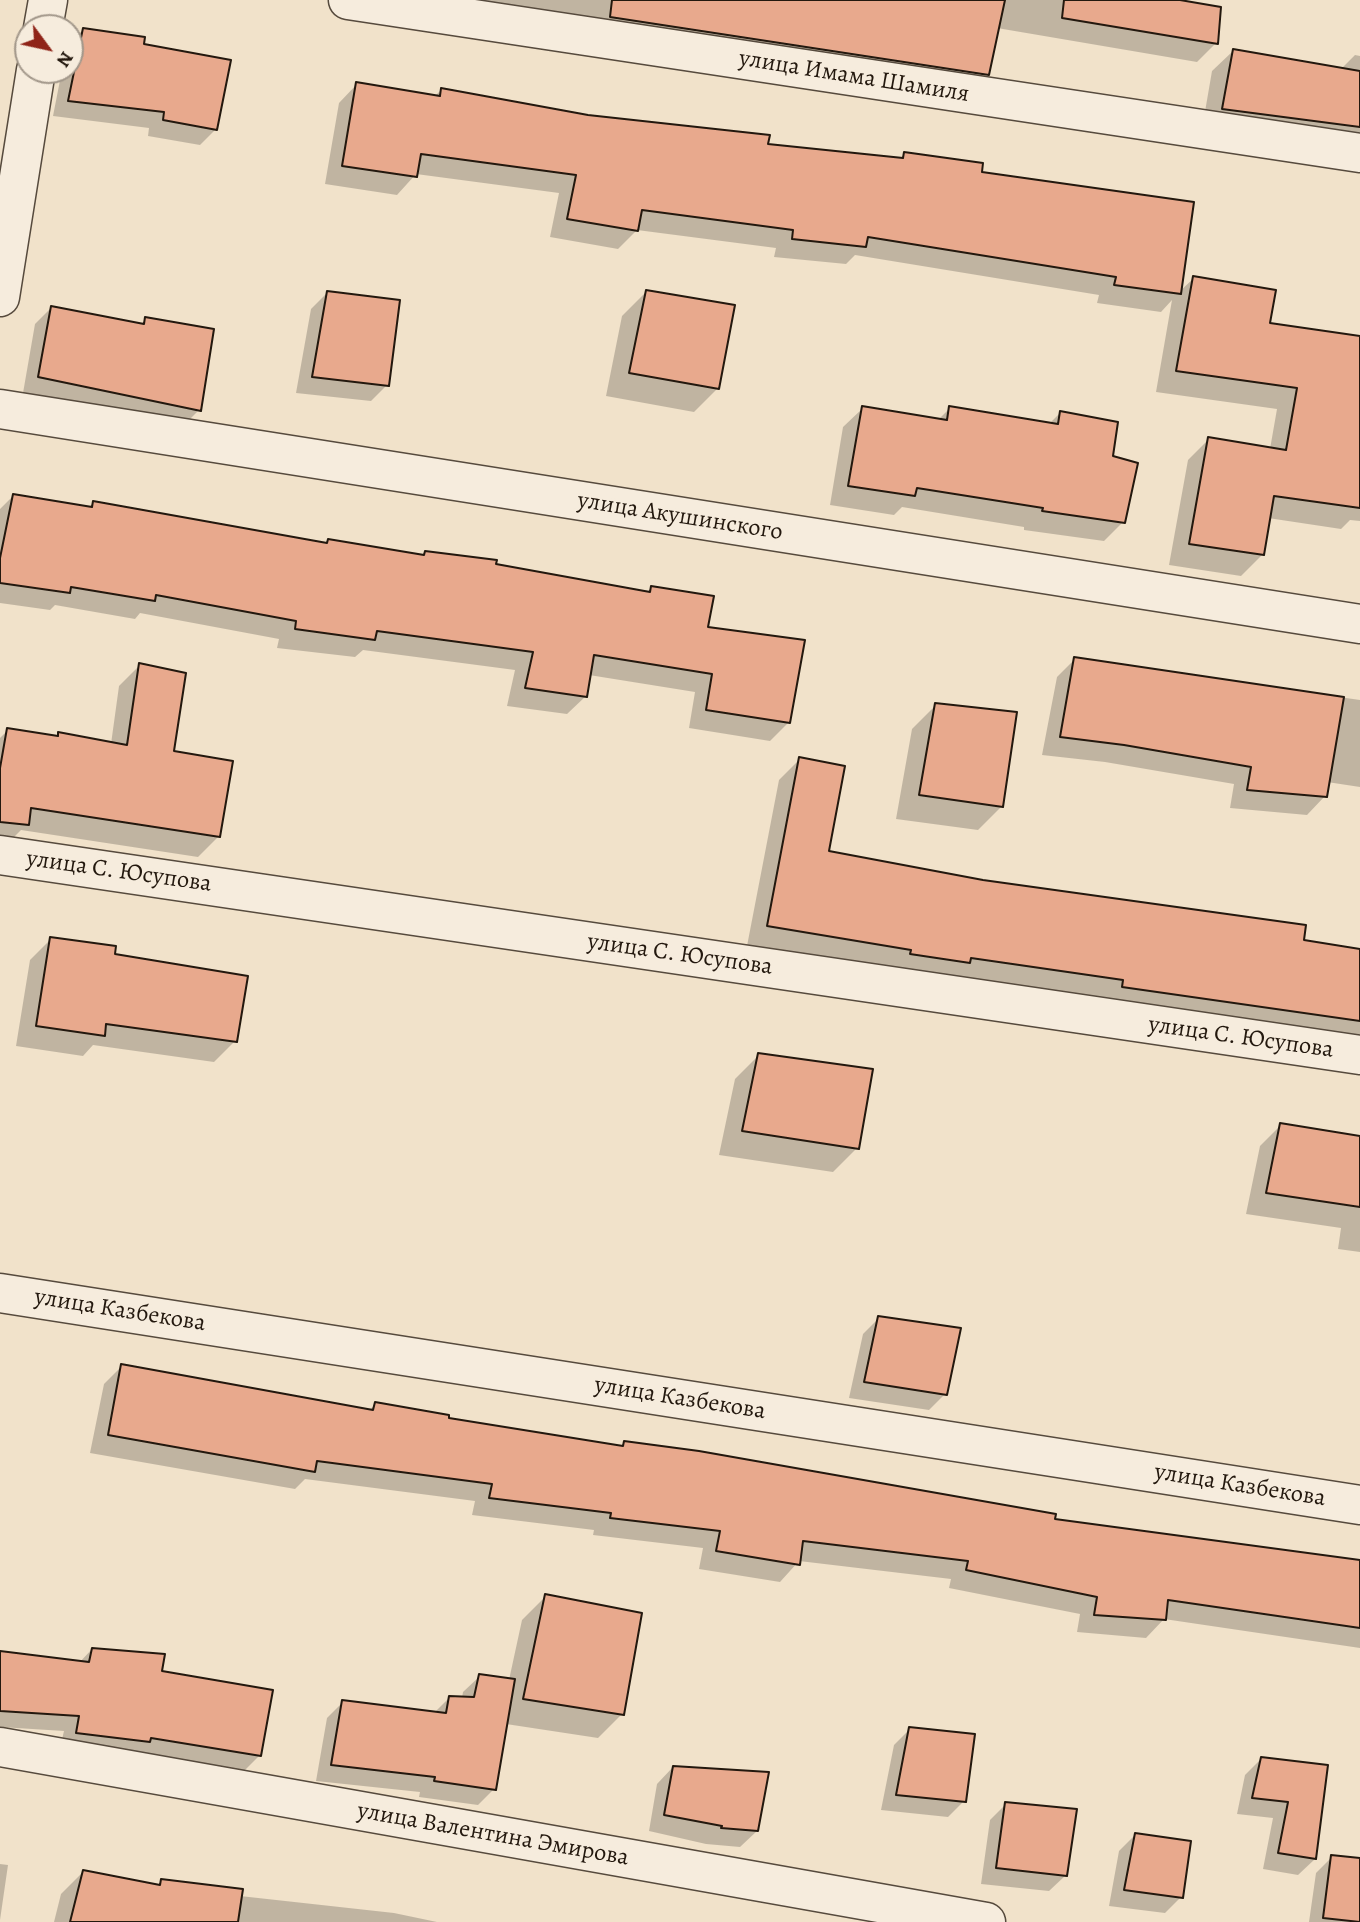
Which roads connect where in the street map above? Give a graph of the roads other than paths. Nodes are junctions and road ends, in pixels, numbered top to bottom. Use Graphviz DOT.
graph roads {
  1 [pos="348,0"];
  2 [pos="34,84"];
  3 [pos="1360,153"];
  4 [pos="0,297"];
  5 [pos="0,410"];
  6 [pos="1360,624"];
  7 [pos="0,855"];
  8 [pos="1360,1055"];
  9 [pos="0,1293"];
  10 [pos="1360,1505"];
  11 [pos="0,1747"];
  12 [pos="986,1922"];
  1 -- 3 [label="street, улица Имама Шамиля"];
  2 -- 4 [label="street"];
  5 -- 6 [label="street, улица Акушинского"];
  7 -- 8 [label="street, улица С. Юсупова"];
  9 -- 10 [label="street, улица Казбекова"];
  11 -- 12 [label="street, улица Валентина Эмирова"];
}
